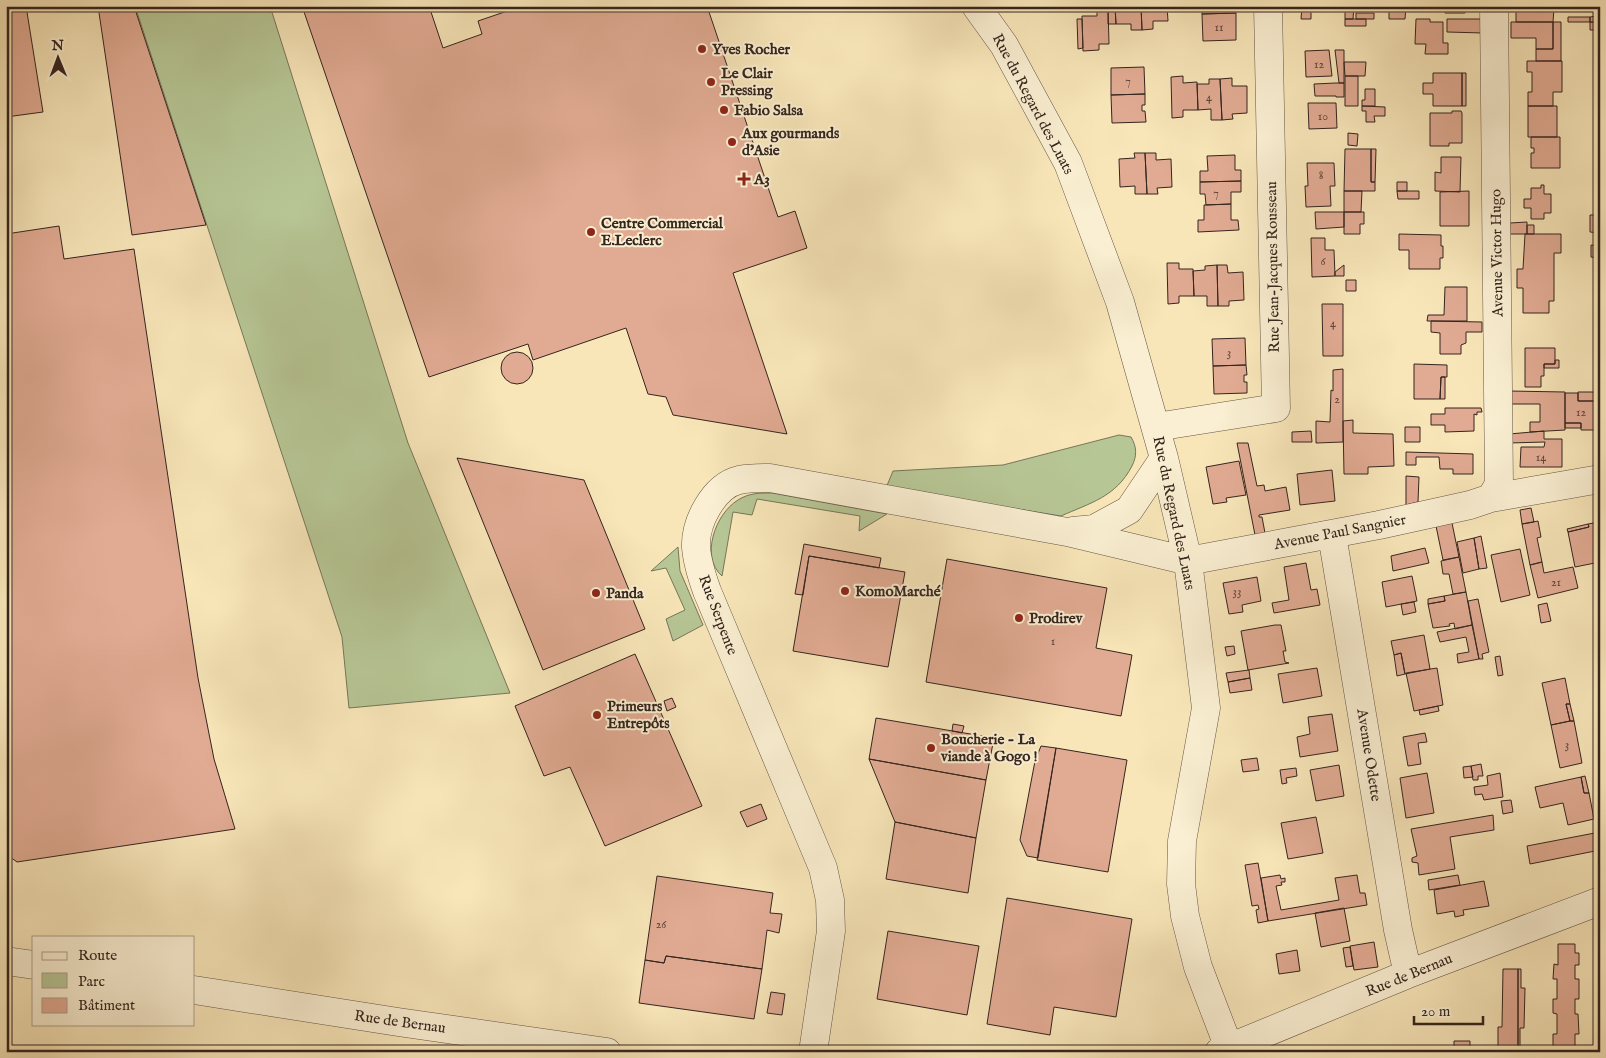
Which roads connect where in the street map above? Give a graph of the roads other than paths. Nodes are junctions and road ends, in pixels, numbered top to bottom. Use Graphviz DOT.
graph roads {
  1 [pos="976,6"];
  2 [pos="1268,6"];
  3 [pos="1494,6"];
  4 [pos="1156,427"];
  5 [pos="1164,458"];
  6 [pos="1600,479"];
  7 [pos="1491,498"];
  8 [pos="1067,532"];
  9 [pos="1332,535"];
  10 [pos="1188,561"];
  11 [pos="1600,901"];
  12 [pos="6,961"];
  13 [pos="32,965"];
  14 [pos="1408,974"];
  15 [pos="195,990"];
  16 [pos="1224,1050"];
  17 [pos="607,1052"];
  18 [pos="813,1052"];
  1 -- 4 [label="street, Rue du Regard des Luats"];
  2 -- 4 [label="street, Rue Jean-Jacques Rousseau"];
  3 -- 7 [label="street, Avenue Victor Hugo"];
  4 -- 5 [label="street, Rue du Regard des Luats"];
  5 -- 8 [label="street, Rue Serpente"];
  5 -- 10 [label="street, Rue du Regard des Luats"];
  6 -- 7 [label="street, Avenue Paul Sangnier"];
  7 -- 9 [label="street, Avenue Paul Sangnier"];
  8 -- 10 [label="street, Rue Serpente"];
  8 -- 18 [label="street, Rue Serpente"];
  9 -- 10 [label="street, Avenue Paul Sangnier"];
  9 -- 14 [label="street, Avenue Odette"];
  10 -- 16 [label="street, Rue du Regard des Luats"];
  11 -- 14 [label="street, Rue de Bernau"];
  12 -- 13 [label="street"];
  14 -- 16 [label="street, Rue de Bernau"];
  15 -- 17 [label="street, Rue de Bernau"];
}
